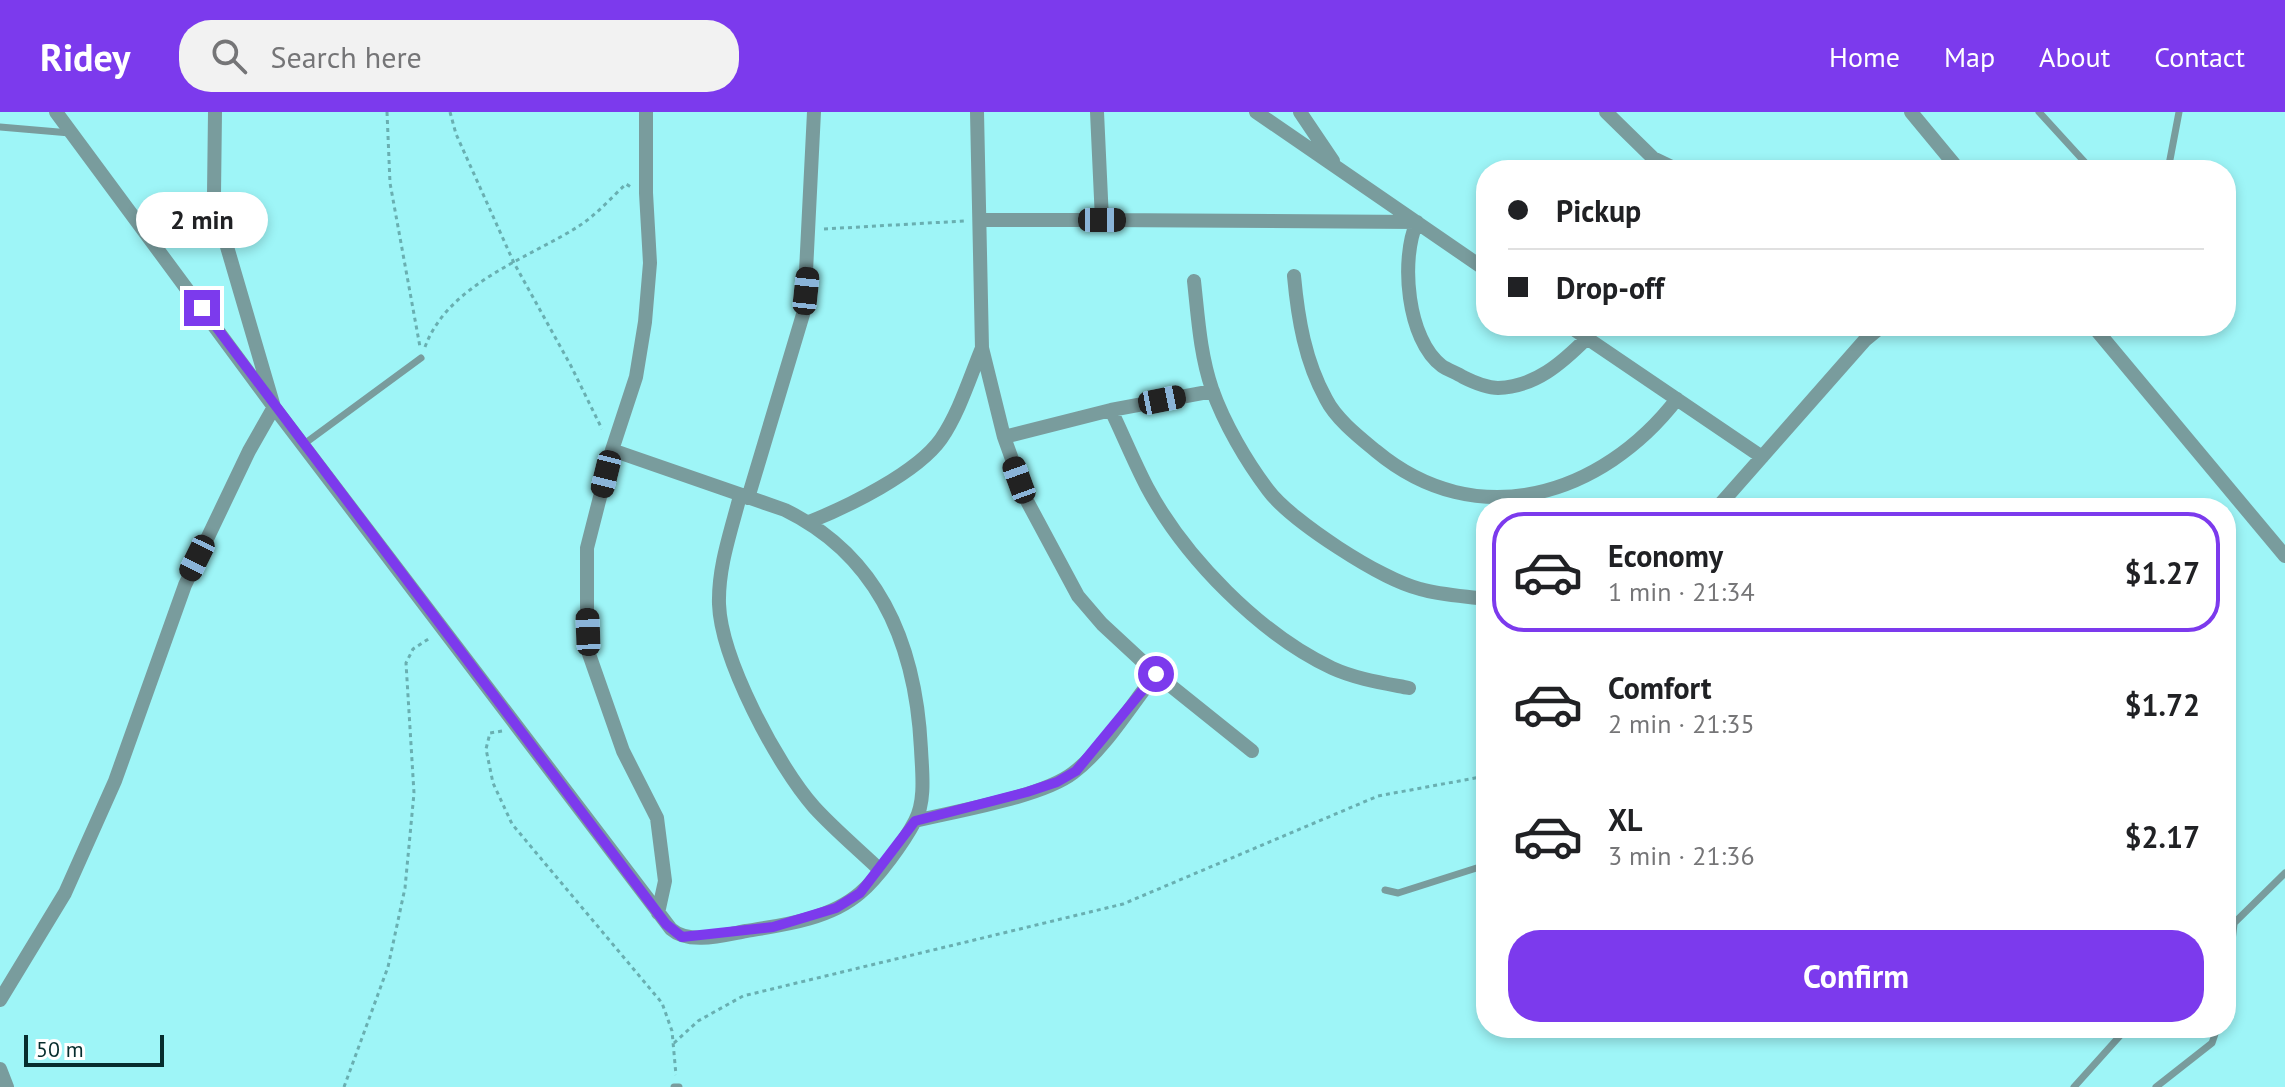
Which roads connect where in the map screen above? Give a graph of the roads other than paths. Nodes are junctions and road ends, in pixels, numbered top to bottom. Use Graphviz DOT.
graph roads {
  1 [pos="56,112"];
  2 [pos="215,112"];
  3 [pos="646,112"];
  4 [pos="814,112"];
  5 [pos="977,112"];
  6 [pos="1097,112"];
  7 [pos="1256,112"];
  8 [pos="1300,112"];
  9 [pos="1606,112"];
  10 [pos="1911,112"];
  11 [pos="2039,112"];
  12 [pos="2179,112"];
  13 [pos="0,127"];
  14 [pos="72,134"];
  15 [pos="1646,160"];
  16 [pos="1951,160"];
  17 [pos="2083,160"];
  18 [pos="2170,160"];
  19 [pos="1339,170"];
  20 [pos="981,220"];
  21 [pos="1102,220"];
  22 [pos="1417,222"];
  23 [pos="1476,263"];
  24 [pos="1294,276"];
  25 [pos="1194,281"];
  26 [pos="1584,336"];
  27 [pos="1592,336"];
  28 [pos="1870,336"];
  29 [pos="2101,336"];
  30 [pos="982,348"];
  31 [pos="421,358"];
  32 [pos="1213,391"];
  33 [pos="1677,399"];
  34 [pos="274,407"];
  35 [pos="1111,410"];
  36 [pos="1004,437"];
  37 [pos="304,444"];
  38 [pos="612,450"];
  39 [pos="1762,457"];
  40 [pos="744,497"];
  41 [pos="1483,498"];
  42 [pos="1513,498"];
  43 [pos="1726,498"];
  44 [pos="809,522"];
  45 [pos="2285,556"];
  46 [pos="1476,598"];
  47 [pos="1156,674"];
  48 [pos="1409,688"];
  49 [pos="1252,751"];
  50 [pos="915,821"];
  51 [pos="1476,868"];
  52 [pos="880,870"];
  53 [pos="2285,873"];
  54 [pos="1385,890"];
  55 [pos="658,913"];
  56 [pos="2236,922"];
  57 [pos="0,1000"];
  58 [pos="2118,1038"];
  59 [pos="2214,1038"];
  60 [pos="0,1069"];
  61 [pos="7,1087"];
  62 [pos="2074,1087"];
  63 [pos="2156,1087"];
  1 -- 14 [label="street"];
  2 -- 34 [label="street"];
  3 -- 38 [label="street"];
  4 -- 40 [label="street"];
  5 -- 20 [label="street"];
  6 -- 21 [label="street"];
  7 -- 19 [label="street"];
  8 -- 19 [label="street"];
  9 -- 15 [label="street"];
  10 -- 16 [label="street"];
  11 -- 17 [label="lane"];
  12 -- 18 [label="lane"];
  13 -- 14 [label="lane"];
  14 -- 34 [label="street"];
  19 -- 22 [label="street"];
  20 -- 21 [label="street"];
  20 -- 30 [label="street"];
  21 -- 22 [label="street"];
  22 -- 23 [label="street"];
  22 -- 26 [label="street"];
  24 -- 41 [label="street"];
  25 -- 32 [label="street"];
  27 -- 33 [label="street"];
  28 -- 39 [label="street"];
  29 -- 45 [label="street"];
  30 -- 36 [label="street"];
  30 -- 44 [label="street"];
  31 -- 37 [label="lane"];
  32 -- 35 [label="street"];
  32 -- 46 [label="street"];
  33 -- 39 [label="street"];
  33 -- 42 [label="street"];
  34 -- 37 [label="street"];
  34 -- 57 [label="street"];
  35 -- 36 [label="street"];
  35 -- 48 [label="street"];
  36 -- 47 [label="street"];
  37 -- 55 [label="street"];
  38 -- 40 [label="street"];
  38 -- 55 [label="street"];
  39 -- 43 [label="street"];
  40 -- 44 [label="street"];
  40 -- 52 [label="street"];
  44 -- 50 [label="street"];
  47 -- 49 [label="street"];
  47 -- 50 [label="street"];
  50 -- 52 [label="street"];
  51 -- 54 [label="lane"];
  52 -- 55 [label="street"];
  53 -- 56 [label="lane"];
  58 -- 62 [label="lane"];
  59 -- 63 [label="lane"];
  60 -- 61 [label="street"];
}
